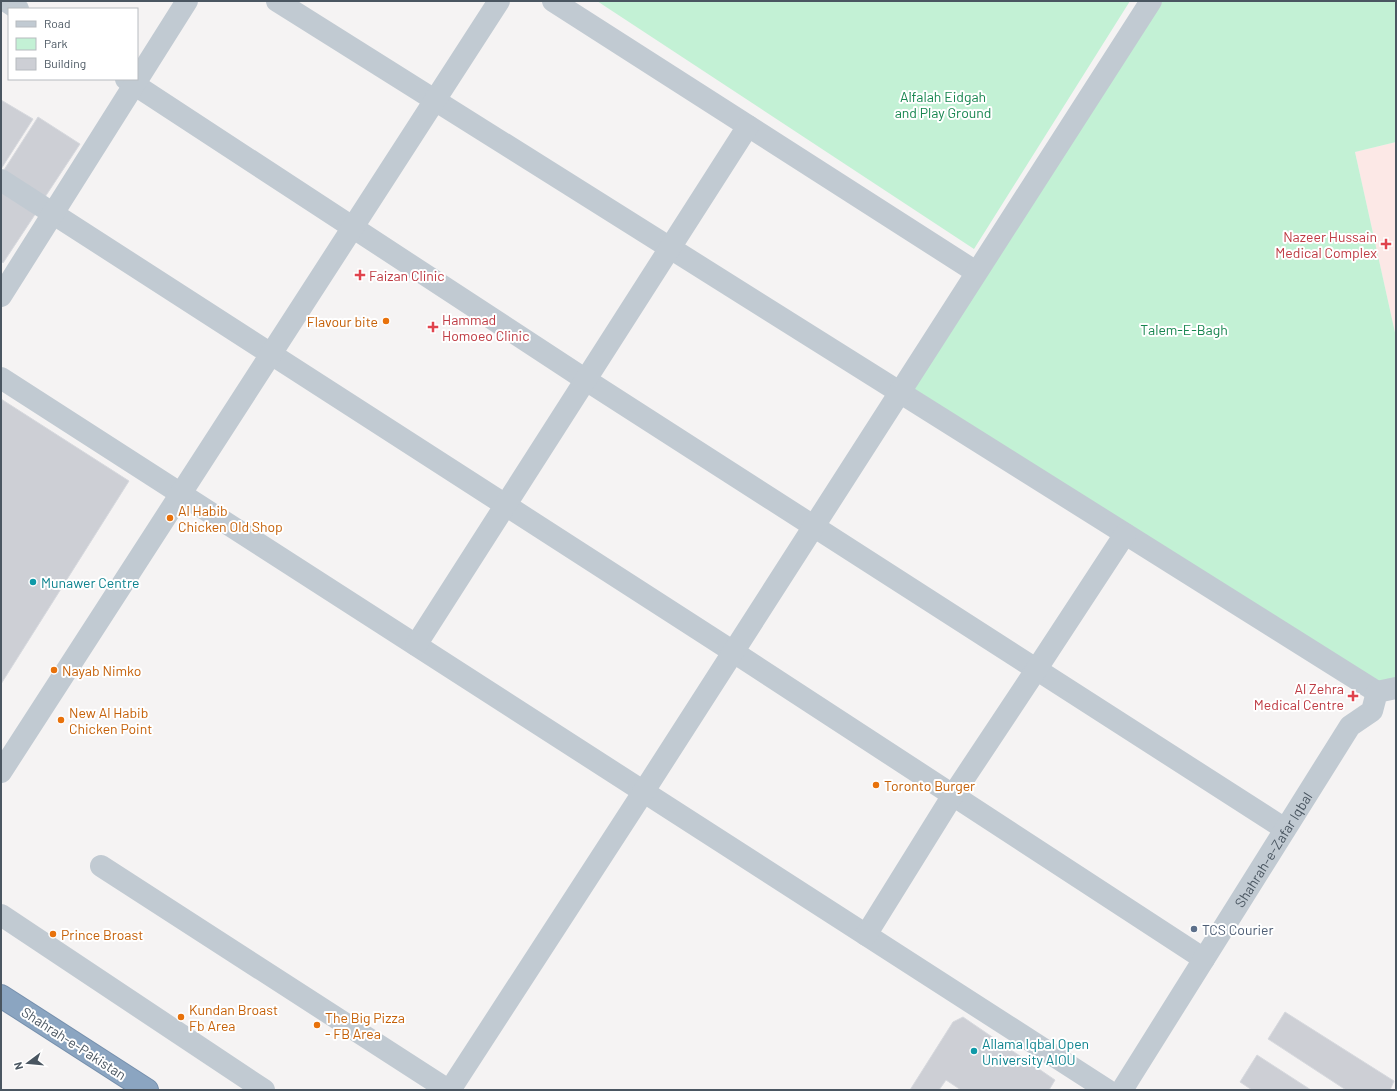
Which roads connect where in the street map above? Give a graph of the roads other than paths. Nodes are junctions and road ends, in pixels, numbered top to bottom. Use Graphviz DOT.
graph roads {
  1 [pos="6,1"];
  2 [pos="187,1"];
  3 [pos="277,1"];
  4 [pos="499,1"];
  5 [pos="553,1"];
  6 [pos="1151,1"];
  7 [pos="16,8"];
  8 [pos="138,71"];
  9 [pos="130,82"];
  10 [pos="435,100"];
  11 [pos="748,126"];
  12 [pos="1,180"];
  13 [pos="53,213"];
  14 [pos="353,227"];
  15 [pos="670,248"];
  16 [pos="976,272"];
  17 [pos="1,296"];
  18 [pos="272,354"];
  19 [pos="1,378"];
  20 [pos="586,380"];
  21 [pos="899,392"];
  22 [pos="180,494"];
  23 [pos="506,505"];
  24 [pos="814,527"];
  25 [pos="1125,534"];
  26 [pos="416,645"];
  27 [pos="732,651"];
  28 [pos="1036,670"];
  29 [pos="1386,690"];
  30 [pos="1,772"];
  31 [pos="644,790"];
  32 [pos="953,795"];
  33 [pos="1286,829"];
  34 [pos="101,866"];
  35 [pos="1,915"];
  36 [pos="866,935"];
  37 [pos="1204,959"];
  38 [pos="1,996"];
  39 [pos="146,1090"];
  40 [pos="264,1090"];
  41 [pos="449,1090"];
  42 [pos="1107,1090"];
  43 [pos="1122,1090"];
  1 -- 7 [label="street"];
  2 -- 8 [label="street"];
  3 -- 10 [label="street"];
  4 -- 10 [label="street"];
  5 -- 11 [label="street"];
  6 -- 16 [label="street"];
  9 -- 13 [label="street"];
  9 -- 14 [label="street"];
  10 -- 14 [label="street"];
  10 -- 15 [label="street"];
  11 -- 15 [label="street"];
  11 -- 16 [label="street"];
  12 -- 13 [label="street"];
  13 -- 17 [label="street"];
  13 -- 18 [label="street"];
  14 -- 18 [label="street"];
  14 -- 20 [label="street"];
  15 -- 20 [label="street"];
  15 -- 21 [label="street"];
  16 -- 21 [label="street"];
  18 -- 22 [label="street"];
  18 -- 23 [label="street"];
  19 -- 22 [label="street"];
  20 -- 23 [label="street"];
  20 -- 24 [label="street"];
  21 -- 24 [label="street"];
  21 -- 25 [label="street"];
  22 -- 26 [label="street"];
  22 -- 30 [label="street"];
  23 -- 26 [label="street"];
  23 -- 27 [label="street"];
  24 -- 27 [label="street"];
  24 -- 28 [label="street"];
  25 -- 28 [label="street"];
  25 -- 29 [label="street"];
  26 -- 31 [label="street"];
  27 -- 31 [label="street"];
  27 -- 32 [label="street"];
  28 -- 32 [label="street"];
  28 -- 33 [label="street"];
  29 -- 33 [label="street, Shahrah-e-Zafar Iqbal"];
  31 -- 36 [label="street"];
  31 -- 41 [label="street"];
  32 -- 36 [label="street"];
  32 -- 37 [label="street"];
  33 -- 37 [label="street, Shahrah-e-Zafar Iqbal"];
  34 -- 41 [label="street"];
  35 -- 40 [label="street"];
  36 -- 42 [label="street"];
  37 -- 43 [label="street, Shahrah-e-Zafar Iqbal"];
  38 -- 39 [label="highway, Shahrah-e-Pakistan"];
}
